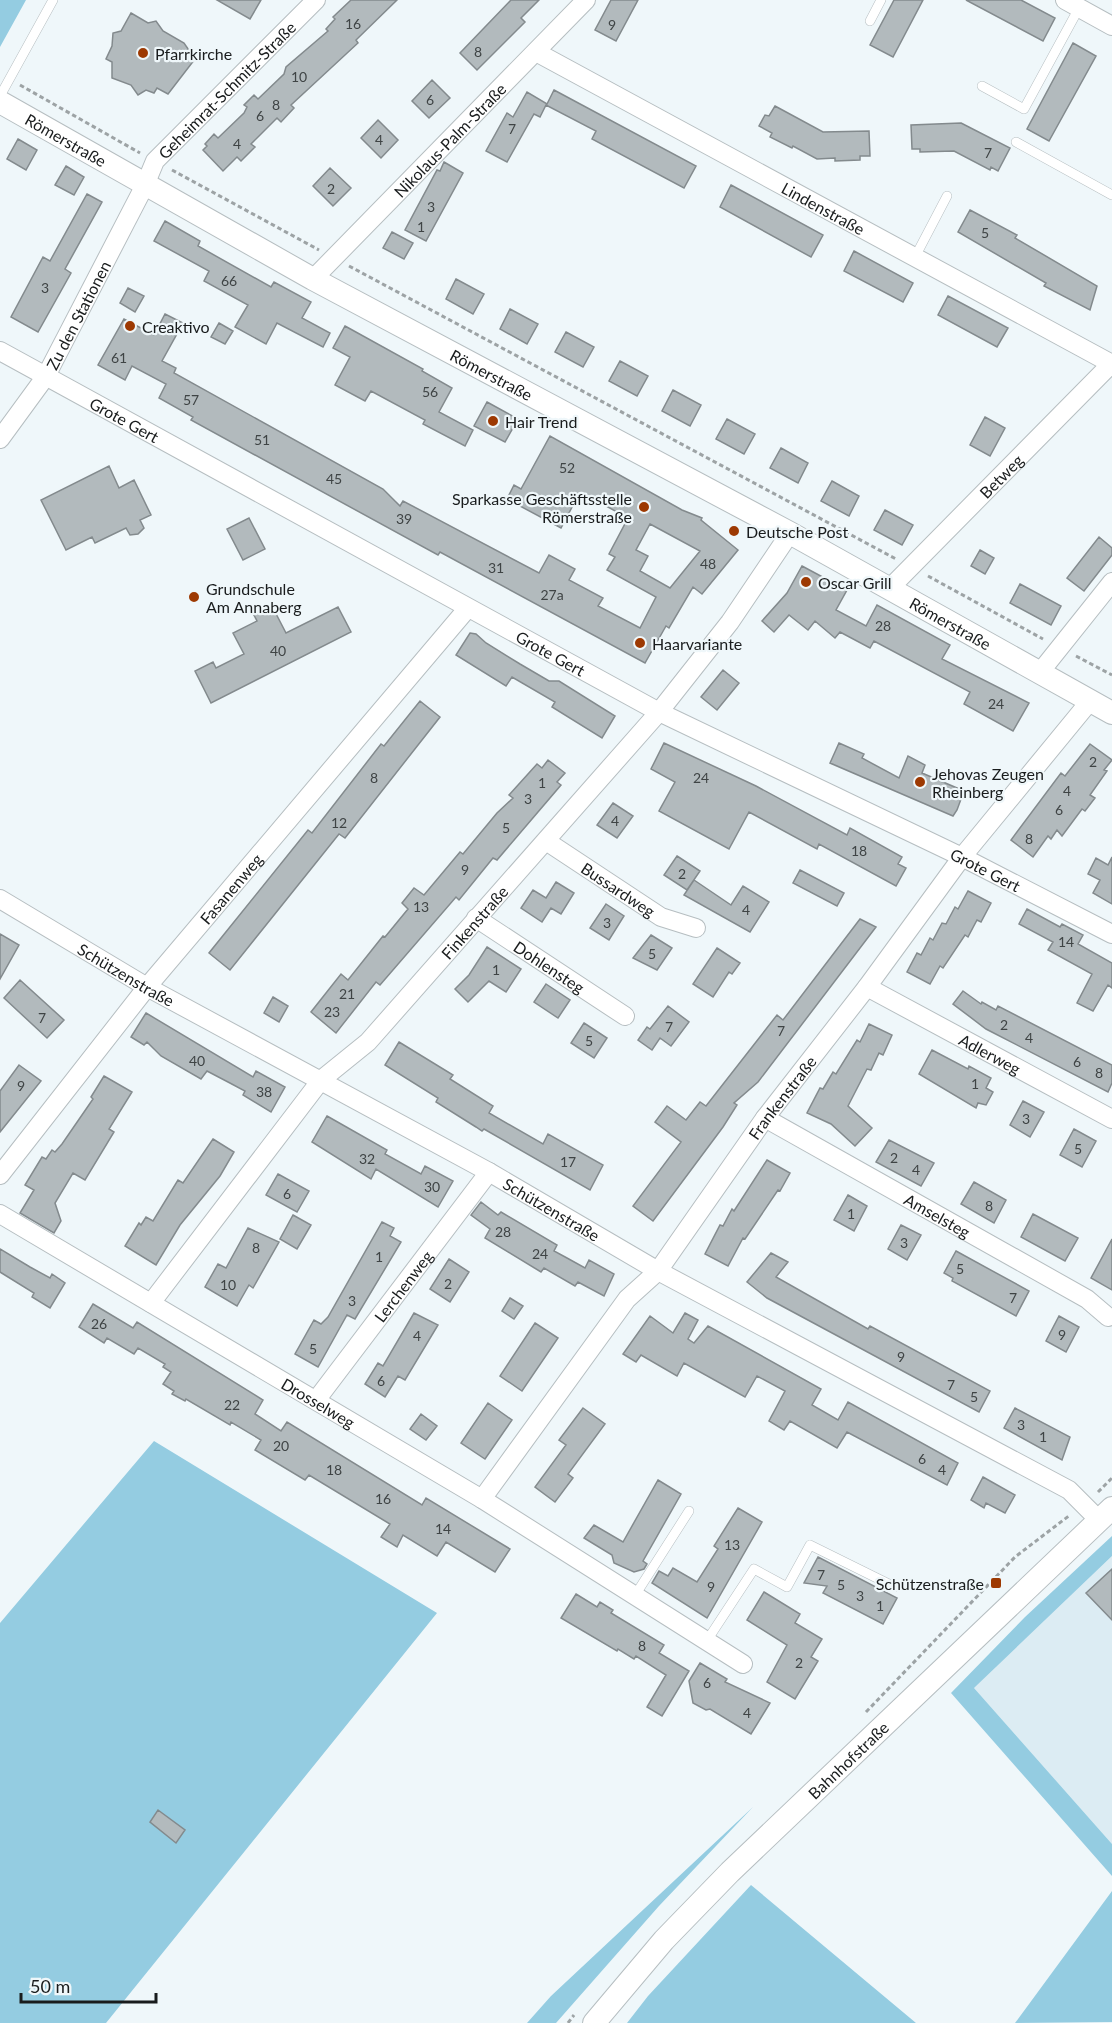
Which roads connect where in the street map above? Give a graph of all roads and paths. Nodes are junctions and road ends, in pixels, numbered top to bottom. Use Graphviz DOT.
graph roads {
  1 [pos="53,0"];
  2 [pos="316,0"];
  3 [pos="586,0"];
  4 [pos="881,0"];
  5 [pos="1072,4"];
  6 [pos="870,21"];
  7 [pos="1112,26"];
  8 [pos="536,52"];
  9 [pos="982,86"];
  10 [pos="0,96"];
  11 [pos="0,102"];
  12 [pos="1016,142"];
  13 [pos="145,185"];
  14 [pos="1112,195"];
  15 [pos="947,196"];
  16 [pos="915,257"];
  17 [pos="334,258"];
  18 [pos="313,279"];
  19 [pos="0,351"];
  20 [pos="1112,364"];
  21 [pos="46,376"];
  22 [pos="0,440"];
  23 [pos="790,533"];
  24 [pos="910,566"];
  25 [pos="1112,582"];
  26 [pos="889,589"];
  27 [pos="467,609"];
  28 [pos="1060,647"];
  29 [pos="1041,672"];
  30 [pos="1112,675"];
  31 [pos="1090,701"];
  32 [pos="658,712"];
  33 [pos="1112,713"];
  34 [pos="546,841"];
  35 [pos="962,857"];
  36 [pos="0,899"];
  37 [pos="476,918"];
  38 [pos="696,928"];
  39 [pos="1112,934"];
  40 [pos="147,987"];
  41 [pos="867,987"];
  42 [pos="625,1016"];
  43 [pos="321,1080"];
  44 [pos="765,1118"];
  45 [pos="1112,1119"];
  46 [pos="489,1172"];
  47 [pos="0,1175"];
  48 [pos="0,1214"];
  49 [pos="658,1271"];
  50 [pos="151,1303"];
  51 [pos="1108,1317"];
  52 [pos="317,1399"];
  53 [pos="482,1499"];
  54 [pos="689,1511"];
  55 [pos="1106,1514"];
  56 [pos="895,1587"];
  57 [pos="634,1597"];
  58 [pos="706,1642"];
  59 [pos="743,1664"];
  60 [pos="594,2023"];
  1 -- 10 [label="lane"];
  2 -- 13 [label="street, Geheimrat-Schmitz-Straße"];
  3 -- 8 [label="street, Nikolaus-Palm-Straße"];
  4 -- 6 [label="lane"];
  5 -- 7 [label="street"];
  5 -- 9 [label="lane"];
  8 -- 16 [label="street, Lindenstraße"];
  8 -- 17 [label="street, Nikolaus-Palm-Straße"];
  11 -- 13 [label="street, Römerstraße"];
  12 -- 14 [label="lane"];
  13 -- 18 [label="street, Römerstraße"];
  13 -- 21 [label="street, Zu den Stationen"];
  15 -- 16 [label="lane"];
  16 -- 20 [label="street, Lindenstraße"];
  17 -- 18 [label="street, Nikolaus-Palm-Straße"];
  17 -- 24 [label="path"];
  18 -- 23 [label="street, Römerstraße"];
  19 -- 21 [label="street, Grote Gert"];
  20 -- 24 [label="street, Betweg"];
  21 -- 22 [label="street, Zu den Stationen"];
  21 -- 27 [label="street, Grote Gert"];
  23 -- 26 [label="street, Römerstraße"];
  23 -- 32 [label="street, Finkenstraße"];
  24 -- 26 [label="street, Betweg"];
  24 -- 28 [label="path"];
  25 -- 28 [label="street"];
  26 -- 29 [label="street, Römerstraße"];
  27 -- 32 [label="street, Grote Gert"];
  27 -- 40 [label="street, Fasanenweg"];
  28 -- 29 [label="street"];
  28 -- 30 [label="path"];
  29 -- 31 [label="street, Römerstraße"];
  31 -- 33 [label="street, Römerstraße"];
  31 -- 35 [label="street, Frankenstraße"];
  32 -- 34 [label="street, Finkenstraße"];
  32 -- 35 [label="street, Grote Gert"];
  34 -- 37 [label="street, Finkenstraße"];
  34 -- 38 [label="street, Bussardweg"];
  35 -- 39 [label="street, Grote Gert"];
  35 -- 41 [label="street, Frankenstraße"];
  36 -- 40 [label="street, Schützenstraße"];
  37 -- 42 [label="street, Dohlensteg"];
  37 -- 43 [label="street, Finkenstraße"];
  40 -- 43 [label="street, Schützenstraße"];
  40 -- 47 [label="street, Fasanenweg"];
  41 -- 44 [label="street, Frankenstraße"];
  41 -- 45 [label="street, Adlerweg"];
  43 -- 46 [label="street, Schützenstraße"];
  43 -- 50 [label="street, Finkenstraße"];
  44 -- 49 [label="street, Frankenstraße"];
  44 -- 51 [label="street, Amselsteg"];
  46 -- 49 [label="street, Schützenstraße"];
  46 -- 52 [label="street, Lerchenweg"];
  48 -- 50 [label="street, Drosselweg"];
  49 -- 53 [label="street, Frankenstraße"];
  49 -- 55 [label="street, Schützenstraße"];
  50 -- 52 [label="street, Drosselweg"];
  52 -- 53 [label="street, Drosselweg"];
  53 -- 57 [label="street, Drosselweg"];
  54 -- 57 [label="lane"];
  55 -- 60 [label="street, Bahnhofstraße"];
  56 -- 58 [label="lane"];
  57 -- 58 [label="street, Drosselweg"];
  58 -- 59 [label="street, Drosselweg"];
}
